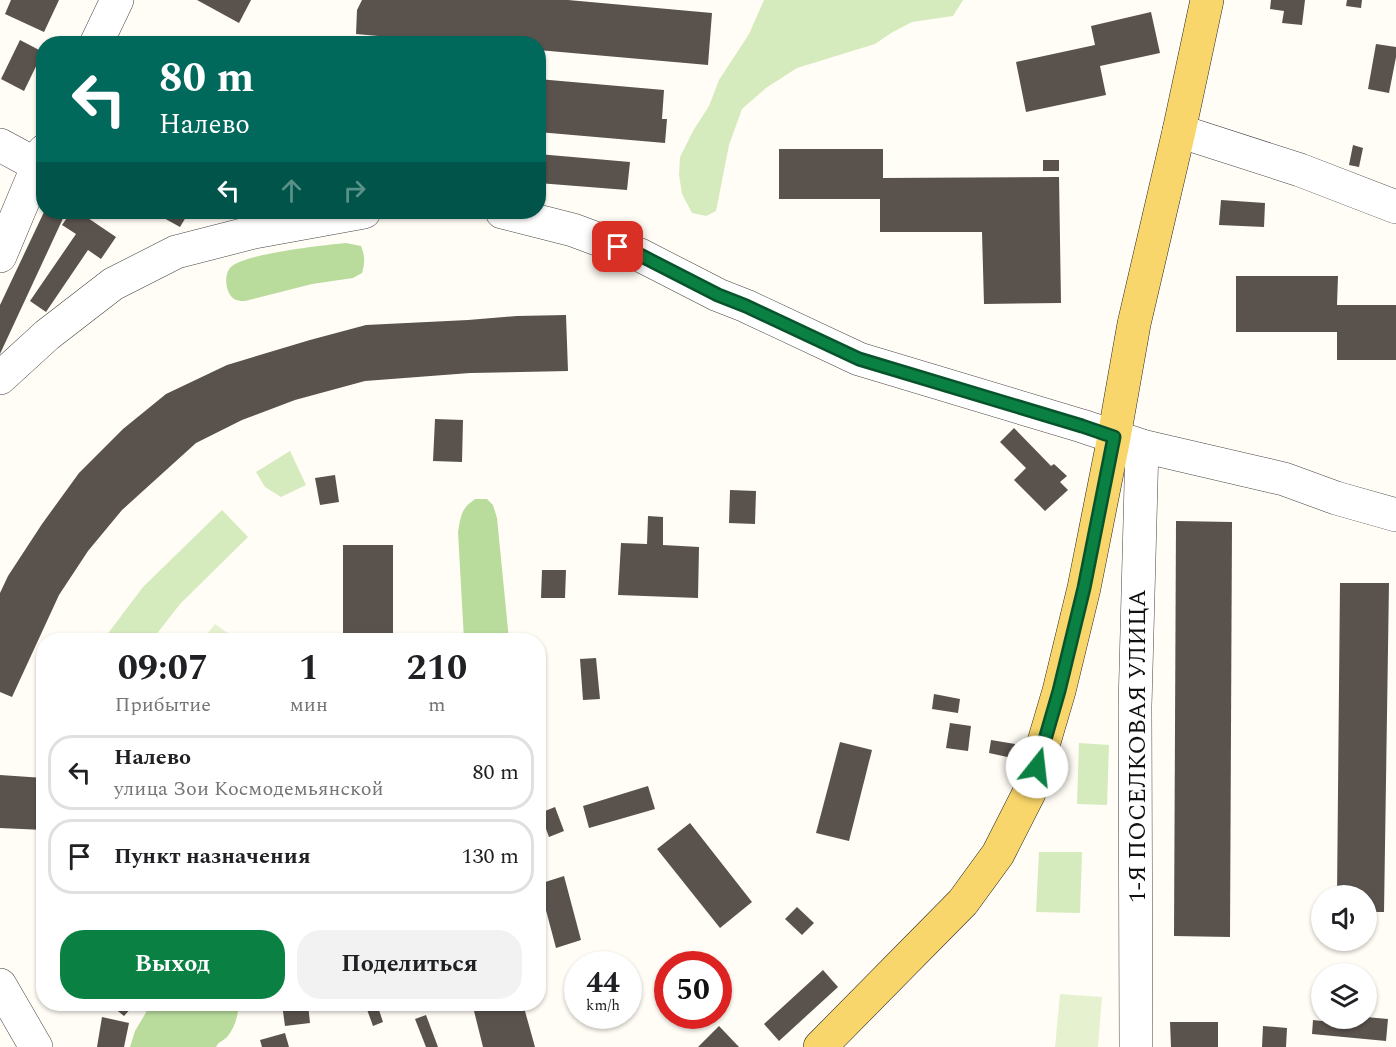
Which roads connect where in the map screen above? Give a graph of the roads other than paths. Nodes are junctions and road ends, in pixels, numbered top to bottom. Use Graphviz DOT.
graph roads {
  1 [pos="117,0"];
  2 [pos="1207,0"];
  3 [pos="100,36"];
  4 [pos="1179,131"];
  5 [pos="0,145"];
  6 [pos="36,157"];
  7 [pos="36,168"];
  8 [pos="1396,207"];
  9 [pos="326,219"];
  10 [pos="530,219"];
  11 [pos="0,256"];
  12 [pos="0,378"];
  13 [pos="1128,441"];
  14 [pos="1396,516"];
  15 [pos="0,985"];
  16 [pos="36,1047"];
  17 [pos="820,1047"];
  18 [pos="1136,1047"];
  1 -- 3 [label="street"];
  2 -- 4 [label="main road"];
  4 -- 8 [label="street"];
  4 -- 13 [label="main road"];
  5 -- 6 [label="street"];
  7 -- 11 [label="street"];
  9 -- 12 [label="street"];
  10 -- 13 [label="street"];
  13 -- 14 [label="street"];
  13 -- 17 [label="main road"];
  13 -- 18 [label="street, 1-Я ПОСЕЛКОВАЯ УЛИЦА"];
  15 -- 16 [label="street"];
}
